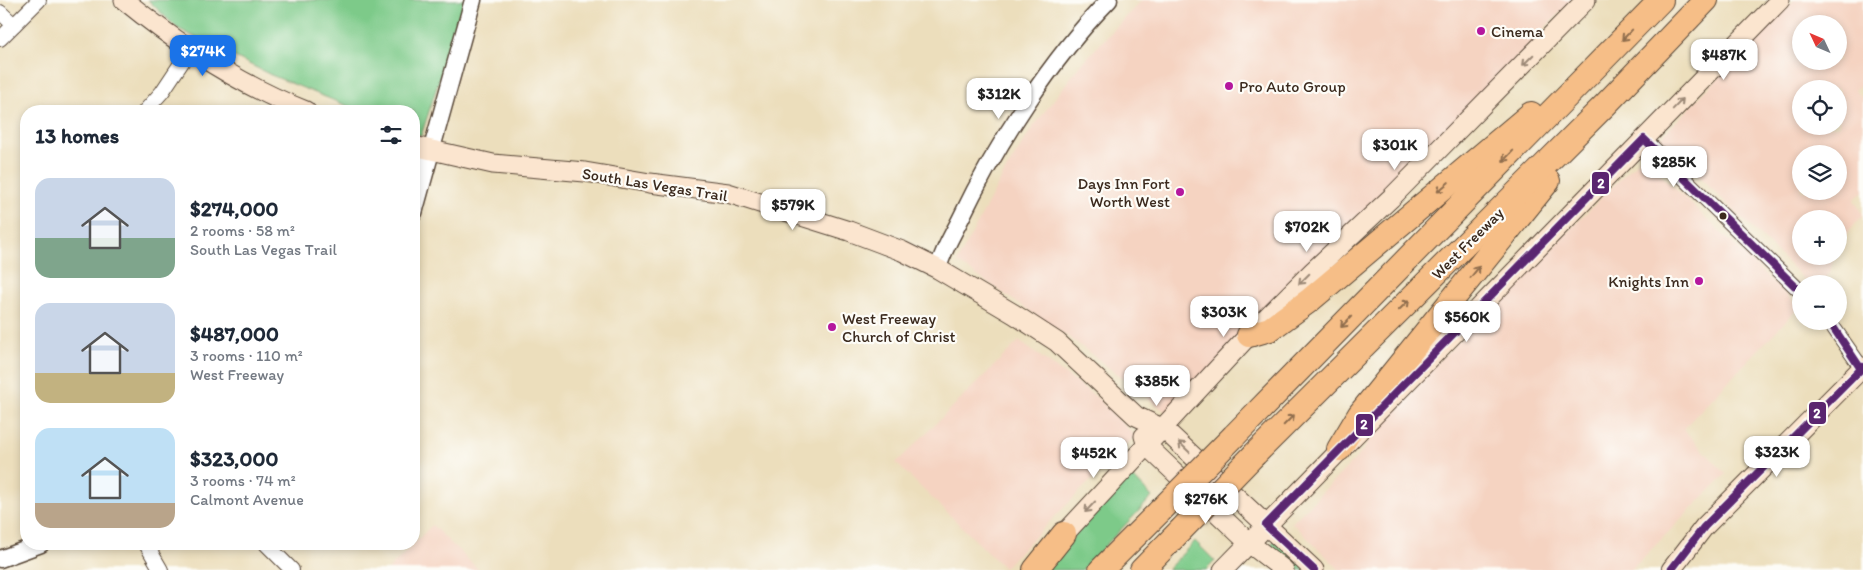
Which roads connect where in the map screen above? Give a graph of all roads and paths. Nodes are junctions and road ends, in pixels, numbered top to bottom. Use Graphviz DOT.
graph roads {
  1 [pos="39,0"];
  2 [pos="124,0"];
  3 [pos="473,0"];
  4 [pos="1109,0"];
  5 [pos="1586,0"];
  6 [pos="1661,0"];
  7 [pos="1706,0"];
  8 [pos="1780,0"];
  9 [pos="0,12"];
  10 [pos="14,25"];
  11 [pos="0,39"];
  12 [pos="190,50"];
  13 [pos="1579,84"];
  14 [pos="1606,104"];
  15 [pos="150,105"];
  16 [pos="293,105"];
  17 [pos="1644,139"];
  18 [pos="422,148"];
  19 [pos="420,164"];
  20 [pos="938,269"];
  21 [pos="1792,283"];
  22 [pos="1835,330"];
  23 [pos="1249,335"];
  24 [pos="1862,369"];
  25 [pos="1136,416"];
  26 [pos="1164,428"];
  27 [pos="1147,446"];
  28 [pos="1339,450"];
  29 [pos="1266,525"];
  30 [pos="1064,534"];
  31 [pos="1249,543"];
  32 [pos="25,550"];
  33 [pos="149,550"];
  34 [pos="272,550"];
  35 [pos="0,559"];
  36 [pos="161,570"];
  37 [pos="292,570"];
  38 [pos="1029,570"];
  39 [pos="1035,570"];
  40 [pos="1102,570"];
  41 [pos="1142,570"];
  42 [pos="1223,570"];
  43 [pos="1284,570"];
  44 [pos="1314,570"];
  45 [pos="1671,570"];
  1 -- 10 [label="street"];
  2 -- 12 [label="main road"];
  3 -- 18 [label="street"];
  4 -- 20 [label="street"];
  5 -- 23 [label="main road, one-way"];
  6 -- 13 [label="highway, West Freeway, one-way"];
  7 -- 14 [label="highway, West Freeway"];
  17 -- 8 [label="main road, one-way"];
  9 -- 10 [label="street"];
  10 -- 11 [label="street"];
  12 -- 15 [label="street"];
  12 -- 16 [label="main road"];
  13 -- 23 [label="highway, one-way"];
  13 -- 40 [label="highway, West Freeway, one-way, bridge"];
  28 -- 14 [label="highway, one-way"];
  41 -- 14 [label="highway, West Freeway, one-way, bridge"];
  17 -- 21 [label="street"];
  17 -- 28 [label="main road"];
  18 -- 19 [label="street"];
  18 -- 20 [label="main road, South Las Vegas Trail"];
  20 -- 25 [label="main road, South Las Vegas Trail"];
  22 -- 24 [label="street"];
  23 -- 26 [label="main road"];
  24 -- 45 [label="main road"];
  25 -- 26 [label="main road, South Las Vegas Trail"];
  25 -- 27 [label="main road, South Las Vegas Trail"];
  26 -- 27 [label="main road"];
  29 -- 26 [label="main road, one-way"];
  27 -- 30 [label="main road, one-way"];
  27 -- 31 [label="main road"];
  28 -- 29 [label="main road"];
  29 -- 31 [label="main road"];
  29 -- 44 [label="main road"];
  30 -- 38 [label="main road"];
  30 -- 39 [label="highway"];
  31 -- 42 [label="main road"];
  31 -- 43 [label="main road"];
  32 -- 35 [label="street"];
  33 -- 36 [label="street"];
  34 -- 37 [label="street"];
}
